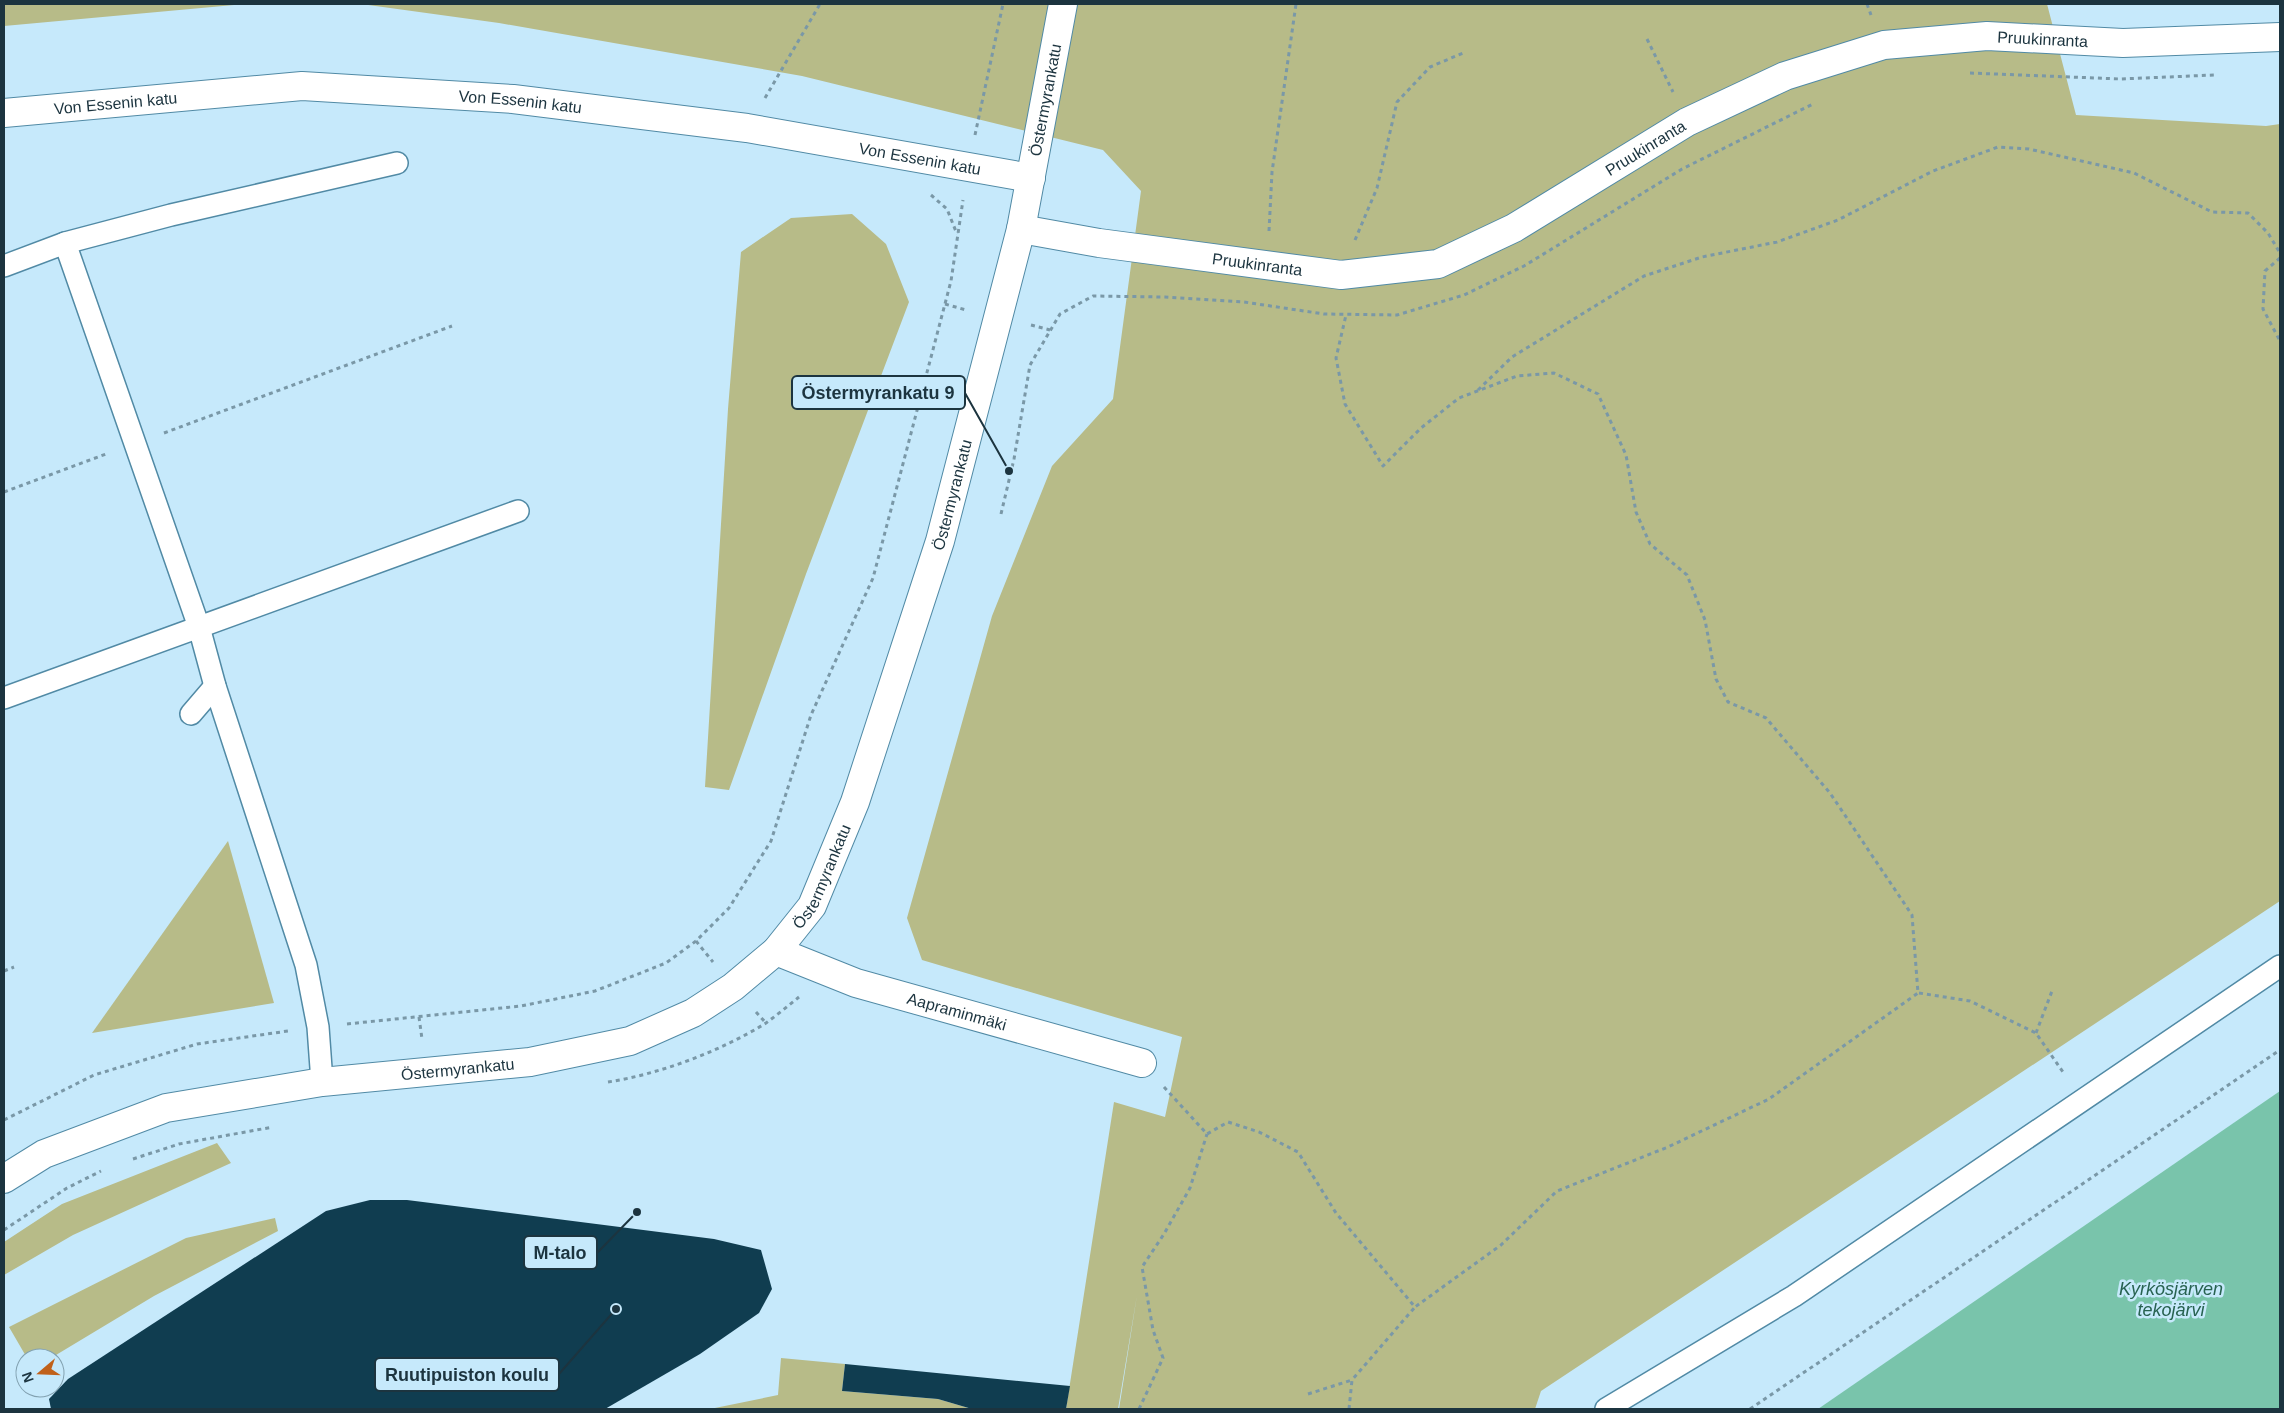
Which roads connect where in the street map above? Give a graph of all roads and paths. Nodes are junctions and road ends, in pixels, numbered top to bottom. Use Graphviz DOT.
graph roads {
  1 [pos="820,4"];
  2 [pos="1003,4"];
  3 [pos="1063,4"];
  4 [pos="1296,4"];
  5 [pos="2280,38"];
  6 [pos="1647,39"];
  7 [pos="1463,53"];
  8 [pos="4,113"];
  9 [pos="1687,122"];
  10 [pos="747,128"];
  11 [pos="397,163"];
  12 [pos="968,166"];
  13 [pos="1031,178"];
  14 [pos="922,192"];
  15 [pos="1021,229"];
  16 [pos="958,235"];
  17 [pos="65,243"];
  18 [pos="2280,252"];
  19 [pos="2280,258"];
  20 [pos="4,266"];
  21 [pos="1268,266"];
  22 [pos="1340,275"];
  23 [pos="1346,315"];
  24 [pos="452,326"];
  25 [pos="2280,340"];
  26 [pos="1477,391"];
  27 [pos="135,443"];
  28 [pos="4,492"];
  29 [pos="518,511"];
  30 [pos="199,627"];
  31 [pos="215,686"];
  32 [pos="4,698"];
  33 [pos="191,714"];
  34 [pos="776,952"];
  35 [pos="2280,966"];
  36 [pos="14,967"];
  37 [pos="4,971"];
  38 [pos="2052,991"];
  39 [pos="1918,993"];
  40 [pos="318,1027"];
  41 [pos="2036,1033"];
  42 [pos="2280,1050"];
  43 [pos="1142,1063"];
  44 [pos="322,1082"];
  45 [pos="2083,1100"];
  46 [pos="4,1120"];
  47 [pos="1207,1134"];
  48 [pos="4,1179"];
  49 [pos="1415,1307"];
  50 [pos="1352,1380"];
  51 [pos="1308,1394"];
  52 [pos="1139,1409"];
  53 [pos="1349,1409"];
  54 [pos="1606,1409"];
  55 [pos="1750,1409"];
  1 -- 10 [label="path"];
  2 -- 12 [label="path"];
  3 -- 13 [label="street, Östermyrankatu"];
  4 -- 21 [label="path"];
  5 -- 9 [label="street, Pruukinranta"];
  6 -- 9 [label="path"];
  7 -- 22 [label="path"];
  8 -- 10 [label="street, Von Essenin katu"];
  9 -- 22 [label="street, Pruukinranta"];
  10 -- 12 [label="street, Von Essenin katu"];
  11 -- 17 [label="lane"];
  12 -- 13 [label="street, Von Essenin katu"];
  12 -- 16 [label="path"];
  13 -- 15 [label="street, Östermyrankatu"];
  14 -- 16 [label="path"];
  15 -- 21 [label="street, Pruukinranta"];
  15 -- 34 [label="street, Östermyrankatu"];
  16 -- 40 [label="path"];
  17 -- 20 [label="lane"];
  17 -- 27 [label="lane"];
  18 -- 26 [label="path"];
  19 -- 25 [label="path"];
  21 -- 22 [label="street, Pruukinranta"];
  23 -- 26 [label="path"];
  24 -- 27 [label="path"];
  26 -- 39 [label="path"];
  27 -- 28 [label="path"];
  27 -- 30 [label="lane"];
  29 -- 30 [label="lane"];
  30 -- 31 [label="lane"];
  30 -- 32 [label="lane"];
  31 -- 33 [label="lane"];
  31 -- 40 [label="lane"];
  34 -- 43 [label="street, Aapraminmäki"];
  34 -- 44 [label="street, Östermyrankatu"];
  35 -- 45 [label="lane"];
  36 -- 37 [label="path"];
  38 -- 41 [label="path"];
  39 -- 41 [label="path"];
  39 -- 49 [label="path"];
  40 -- 44 [label="lane"];
  40 -- 46 [label="path"];
  41 -- 45 [label="path"];
  42 -- 55 [label="path"];
  43 -- 47 [label="path"];
  44 -- 48 [label="street, Östermyrankatu"];
  45 -- 54 [label="lane"];
  47 -- 49 [label="path"];
  47 -- 52 [label="path"];
  49 -- 50 [label="path"];
  50 -- 51 [label="path"];
  50 -- 53 [label="path"];
}
